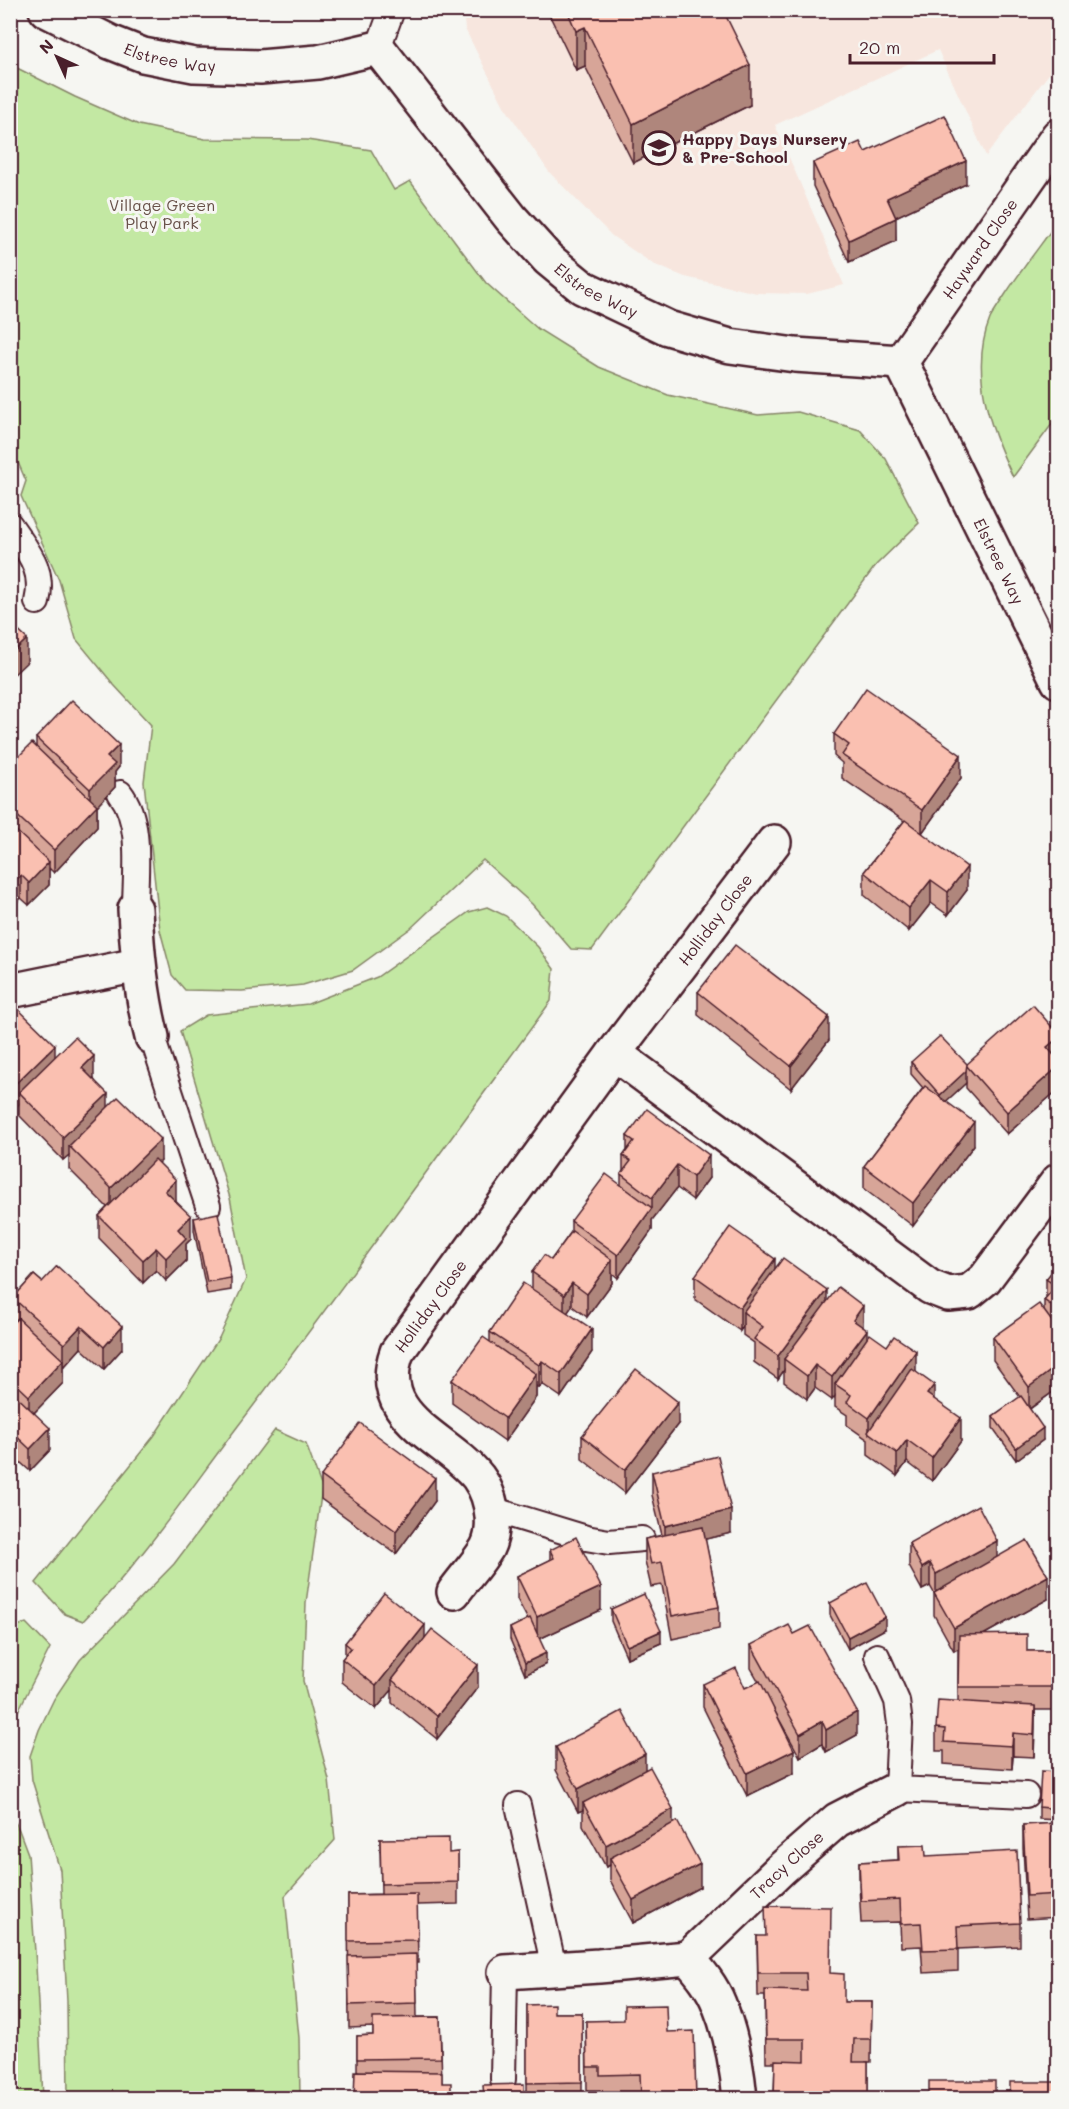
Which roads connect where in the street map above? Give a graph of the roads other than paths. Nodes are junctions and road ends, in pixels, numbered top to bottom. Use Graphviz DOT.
graph roads {
  1 [pos="46,10"];
  2 [pos="392,10"];
  3 [pos="378,48"];
  4 [pos="1059,136"];
  5 [pos="901,362"];
  6 [pos="10,525"];
  7 [pos="37,602"];
  8 [pos="1059,681"];
  9 [pos="120,793"];
  10 [pos="774,842"];
  11 [pos="135,909"];
  12 [pos="138,965"];
  13 [pos="10,991"];
  14 [pos="152,1037"];
  15 [pos="614,1053"];
  16 [pos="1059,1181"];
  17 [pos="208,1206"];
  18 [pos="491,1509"];
  19 [pos="642,1539"];
  20 [pos="454,1592"];
  21 [pos="877,1656"];
  22 [pos="897,1789"];
  23 [pos="1026,1795"];
  24 [pos="518,1805"];
  25 [pos="688,1958"];
  26 [pos="554,1968"];
  27 [pos="505,1972"];
  28 [pos="503,2079"];
  29 [pos="740,2098"];
  1 -- 3 [label="street, Elstree Way"];
  2 -- 3 [label="lane"];
  3 -- 5 [label="street, Elstree Way"];
  4 -- 5 [label="street, Hayward Close"];
  5 -- 8 [label="street, Elstree Way"];
  6 -- 7 [label="lane"];
  9 -- 11 [label="lane"];
  10 -- 15 [label="street, Holliday Close"];
  11 -- 12 [label="street"];
  12 -- 13 [label="street"];
  12 -- 14 [label="street"];
  14 -- 17 [label="lane"];
  15 -- 16 [label="street"];
  15 -- 18 [label="street, Holliday Close"];
  18 -- 19 [label="lane"];
  18 -- 20 [label="street, Holliday Close"];
  21 -- 22 [label="lane"];
  22 -- 23 [label="lane"];
  22 -- 25 [label="street, Tracy Close"];
  24 -- 26 [label="lane"];
  25 -- 26 [label="street"];
  25 -- 29 [label="street"];
  26 -- 27 [label="street"];
  27 -- 28 [label="lane"];
}
